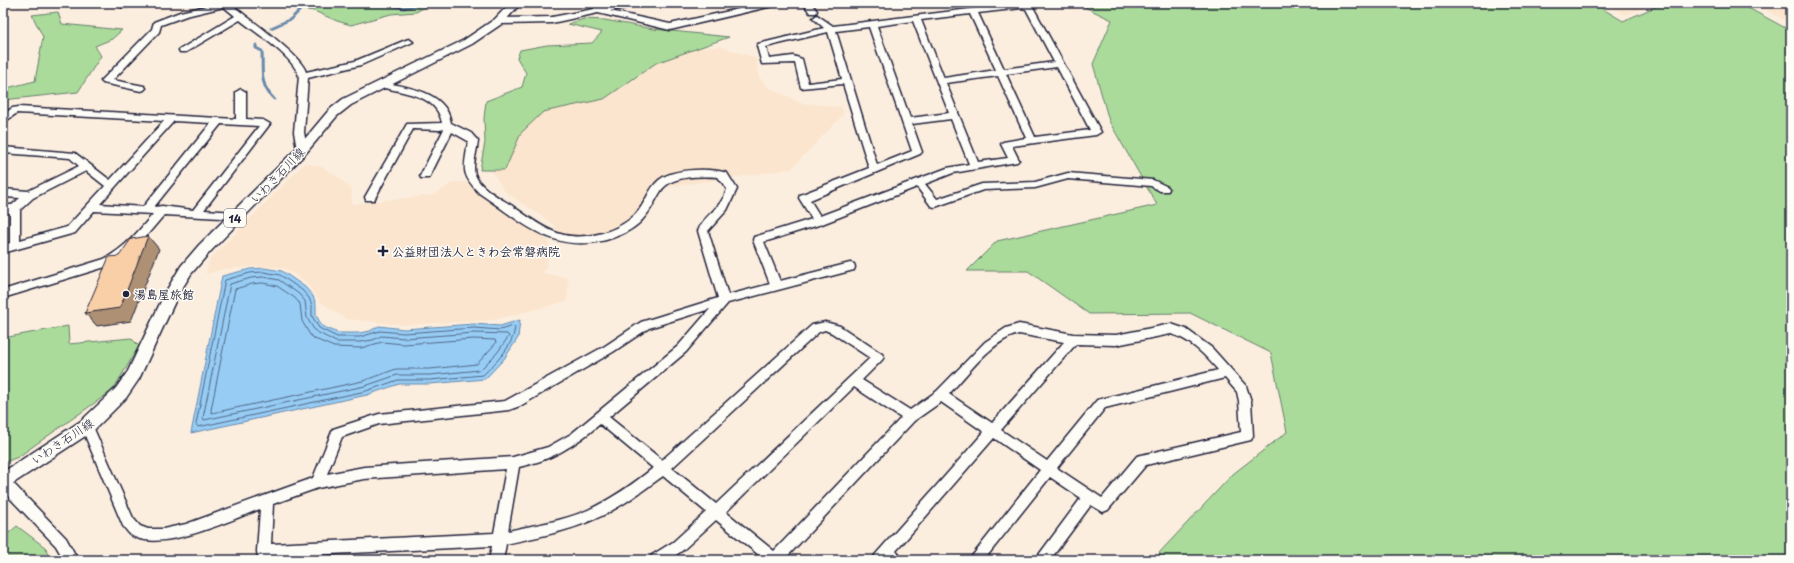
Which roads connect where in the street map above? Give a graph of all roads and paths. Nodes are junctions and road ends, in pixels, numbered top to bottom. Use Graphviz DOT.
graph roads {
  1 [pos="123,3"];
  2 [pos="149,3"];
  3 [pos="516,3"];
  4 [pos="636,3"];
  5 [pos="777,3"];
  6 [pos="807,3"];
  7 [pos="227,4"];
  8 [pos="1001,5"];
  9 [pos="598,7"];
  10 [pos="973,11"];
  11 [pos="240,16"];
  12 [pos="916,18"];
  13 [pos="499,21"];
  14 [pos="872,24"];
  15 [pos="831,29"];
  16 [pos="409,42"];
  17 [pos="184,50"];
  18 [pos="1059,64"];
  19 [pos="1001,72"];
  20 [pos="303,76"];
  21 [pos="847,81"];
  22 [pos="941,81"];
  23 [pos="383,85"];
  24 [pos="141,88"];
  25 [pos="241,92"];
  26 [pos="954,115"];
  27 [pos="172,118"];
  28 [pos="3,120"];
  29 [pos="218,120"];
  30 [pos="241,121"];
  31 [pos="906,122"];
  32 [pos="449,125"];
  33 [pos="1032,140"];
  34 [pos="3,150"];
  35 [pos="302,150"];
  36 [pos="86,166"];
  37 [pos="975,166"];
  38 [pos="874,170"];
  39 [pos="425,176"];
  40 [pos="918,183"];
  41 [pos="110,185"];
  42 [pos="1164,190"];
  43 [pos="3,193"];
  44 [pos="29,195"];
  45 [pos="370,197"];
  46 [pos="91,207"];
  47 [pos="3,209"];
  48 [pos="15,209"];
  49 [pos="146,210"];
  50 [pos="162,210"];
  51 [pos="197,212"];
  52 [pos="237,216"];
  53 [pos="818,222"];
  54 [pos="15,245"];
  55 [pos="3,249"];
  56 [pos="850,267"];
  57 [pos="776,285"];
  58 [pos="3,294"];
  59 [pos="724,300"];
  60 [pos="1073,339"];
  61 [pos="1228,373"];
  62 [pos="853,380"];
  63 [pos="941,395"];
  64 [pos="600,417"];
  65 [pos="910,417"];
  66 [pos="87,426"];
  67 [pos="993,430"];
  68 [pos="513,463"];
  69 [pos="663,468"];
  70 [pos="1049,469"];
  71 [pos="3,482"];
  72 [pos="318,482"];
  73 [pos="1090,497"];
  74 [pos="267,500"];
  75 [pos="716,512"];
  76 [pos="499,539"];
  77 [pos="265,556"];
  78 [pos="888,557"];
  79 [pos="71,560"];
  80 [pos="496,560"];
  81 [pos="657,560"];
  82 [pos="775,560"];
  83 [pos="976,560"];
  84 [pos="1042,560"];
  1 -- 2 [label="street"];
  3 -- 13 [label="main road, いわき石川線 / 14"];
  4 -- 9 [label="street"];
  5 -- 9 [label="street"];
  6 -- 15 [label="street"];
  7 -- 11 [label="street"];
  7 -- 24 [label="street"];
  8 -- 10 [label="street"];
  8 -- 18 [label="street"];
  9 -- 13 [label="street"];
  10 -- 12 [label="street"];
  10 -- 19 [label="street"];
  11 -- 17 [label="street"];
  11 -- 20 [label="street"];
  12 -- 14 [label="street"];
  12 -- 22 [label="street"];
  13 -- 23 [label="main road, いわき石川線 / 14"];
  14 -- 15 [label="street"];
  14 -- 31 [label="street"];
  15 -- 21 [label="street"];
  15 -- 21 [label="street"];
  16 -- 20 [label="street"];
  18 -- 19 [label="street"];
  18 -- 33 [label="street"];
  19 -- 22 [label="street"];
  19 -- 33 [label="street"];
  20 -- 35 [label="street"];
  21 -- 38 [label="street"];
  22 -- 26 [label="street"];
  23 -- 32 [label="street"];
  23 -- 35 [label="main road, いわき石川線 / 14"];
  25 -- 30 [label="street"];
  26 -- 31 [label="street"];
  26 -- 37 [label="street"];
  27 -- 28 [label="street"];
  27 -- 29 [label="street"];
  27 -- 41 [label="street"];
  29 -- 30 [label="street"];
  29 -- 49 [label="street"];
  30 -- 51 [label="street"];
  31 -- 38 [label="street"];
  32 -- 39 [label="street"];
  32 -- 45 [label="street"];
  32 -- 59 [label="street"];
  33 -- 37 [label="street"];
  34 -- 36 [label="street"];
  35 -- 52 [label="main road, いわき石川線 / 14"];
  36 -- 41 [label="street"];
  36 -- 44 [label="street"];
  37 -- 40 [label="street"];
  38 -- 53 [label="street"];
  40 -- 42 [label="street"];
  40 -- 53 [label="street"];
  41 -- 46 [label="street"];
  43 -- 44 [label="street"];
  44 -- 48 [label="street"];
  46 -- 49 [label="street"];
  46 -- 54 [label="street"];
  47 -- 48 [label="street"];
  48 -- 54 [label="street"];
  49 -- 50 [label="street"];
  50 -- 51 [label="street"];
  50 -- 58 [label="street"];
  51 -- 52 [label="street"];
  52 -- 66 [label="main road, いわき石川線 / 14"];
  53 -- 57 [label="street"];
  54 -- 55 [label="street"];
  56 -- 57 [label="street"];
  57 -- 59 [label="street"];
  59 -- 64 [label="street"];
  59 -- 72 [label="street"];
  60 -- 61 [label="street"];
  60 -- 63 [label="street"];
  60 -- 67 [label="street"];
  61 -- 70 [label="street"];
  61 -- 73 [label="street"];
  62 -- 65 [label="street"];
  62 -- 69 [label="street"];
  62 -- 75 [label="street"];
  63 -- 65 [label="street"];
  63 -- 67 [label="street"];
  64 -- 68 [label="street"];
  64 -- 69 [label="street"];
  65 -- 82 [label="street"];
  66 -- 71 [label="main road, いわき石川線 / 14"];
  66 -- 74 [label="street"];
  67 -- 70 [label="street"];
  67 -- 78 [label="street"];
  68 -- 72 [label="street"];
  68 -- 76 [label="street"];
  69 -- 75 [label="street"];
  69 -- 76 [label="street"];
  70 -- 73 [label="street"];
  70 -- 83 [label="street"];
  71 -- 79 [label="street"];
  72 -- 74 [label="street"];
  73 -- 84 [label="street"];
  74 -- 77 [label="street"];
  75 -- 81 [label="street"];
  75 -- 82 [label="street"];
  76 -- 77 [label="street"];
  76 -- 80 [label="street"];
}
